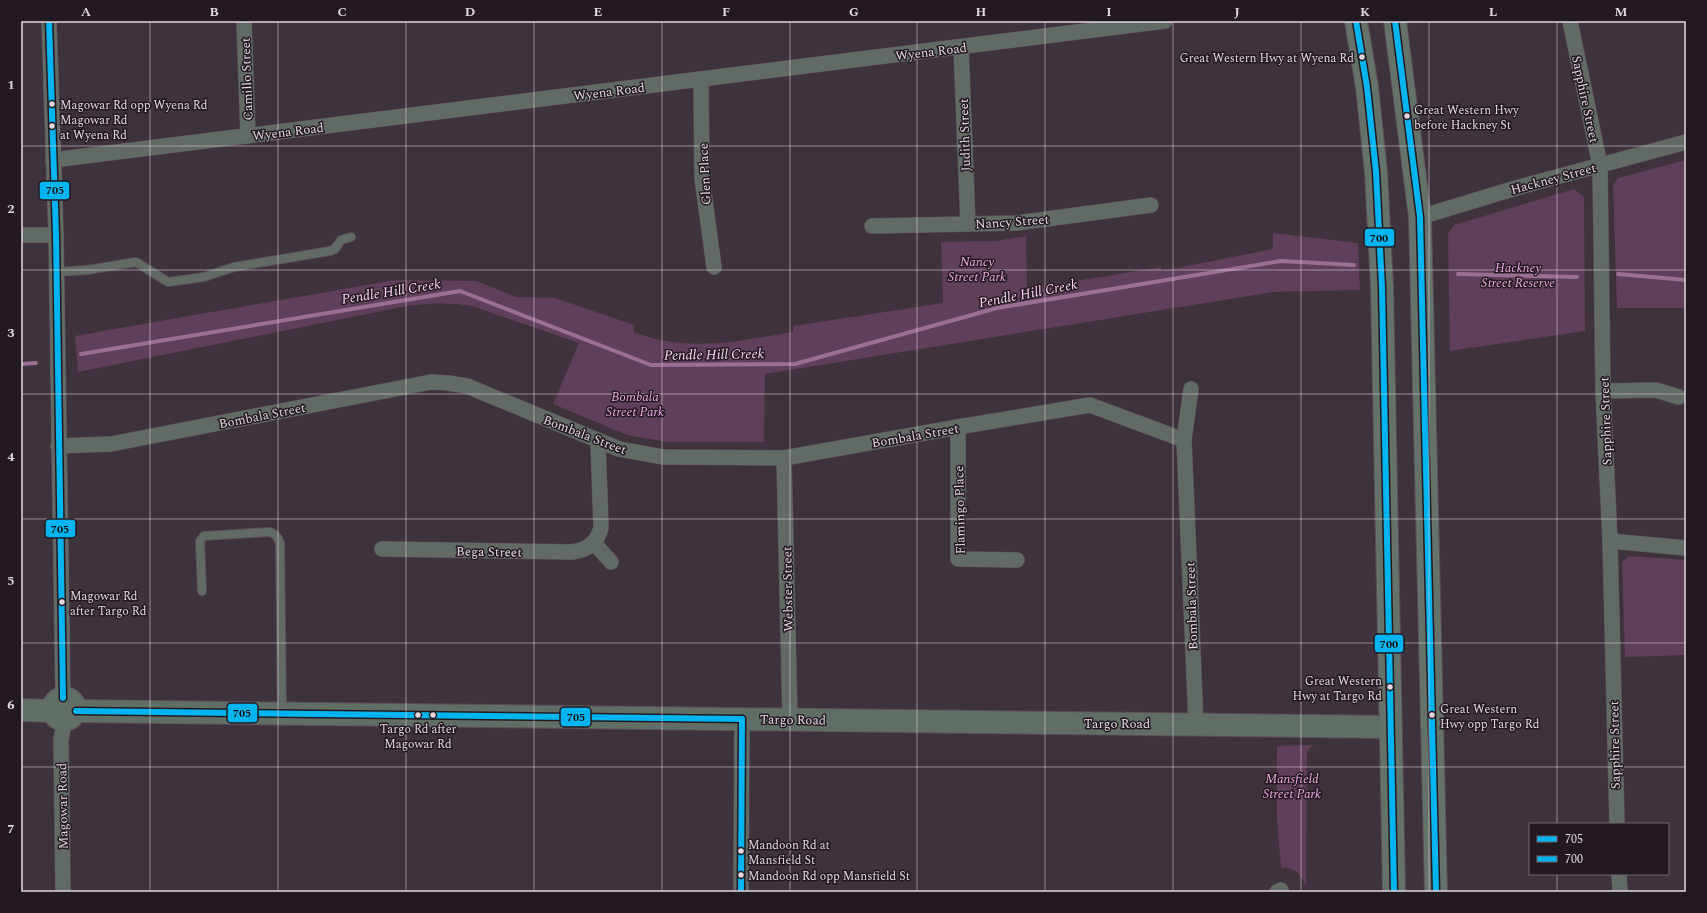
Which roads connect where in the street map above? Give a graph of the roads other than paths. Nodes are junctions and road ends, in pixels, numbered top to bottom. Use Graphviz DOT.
graph roads {
  1 [pos="49,21"];
  2 [pos="244,21"];
  3 [pos="1356,21"];
  4 [pos="1395,21"];
  5 [pos="1570,21"];
  6 [pos="1157,22"];
  7 [pos="961,47"];
  8 [pos="701,80"];
  9 [pos="248,136"];
  10 [pos="1686,142"];
  11 [pos="53,160"];
  12 [pos="1600,165"];
  13 [pos="1151,204"];
  14 [pos="1420,217"];
  15 [pos="968,224"];
  16 [pos="872,226"];
  17 [pos="21,235"];
  18 [pos="56,236"];
  19 [pos="351,237"];
  20 [pos="714,267"];
  21 [pos="56,272"];
  22 [pos="1191,389"];
  23 [pos="1603,391"];
  24 [pos="1679,397"];
  25 [pos="958,427"];
  26 [pos="1184,440"];
  27 [pos="598,441"];
  28 [pos="58,446"];
  29 [pos="784,458"];
  30 [pos="1610,541"];
  31 [pos="594,543"];
  32 [pos="1686,548"];
  33 [pos="382,549"];
  34 [pos="1017,560"];
  35 [pos="610,562"];
  36 [pos="202,591"];
  37 [pos="21,710"];
  38 [pos="64,710"];
  39 [pos="282,714"];
  40 [pos="742,718"];
  41 [pos="790,719"];
  42 [pos="1196,723"];
  43 [pos="1390,727"];
  44 [pos="1617,823"];
  45 [pos="1619,875"];
  46 [pos="63,892"];
  47 [pos="741,892"];
  48 [pos="1394,892"];
  49 [pos="1436,892"];
  50 [pos="1620,892"];
  1 -- 11 [label="street, Magowar Road"];
  2 -- 9 [label="street, Camillo Street"];
  3 -- 43 [label="highway"];
  4 -- 14 [label="highway"];
  5 -- 12 [label="street, Sapphire Street"];
  6 -- 7 [label="street, Wyena Road"];
  7 -- 8 [label="street, Wyena Road"];
  7 -- 15 [label="street, Judith Street"];
  8 -- 9 [label="street, Wyena Road"];
  8 -- 20 [label="street, Glen Place"];
  9 -- 11 [label="street, Wyena Road"];
  10 -- 12 [label="street, Hackney Street"];
  11 -- 18 [label="street, Magowar Road"];
  12 -- 14 [label="street, Hackney Street"];
  12 -- 23 [label="street, Sapphire Street"];
  13 -- 15 [label="street, Nancy Street"];
  14 -- 49 [label="highway"];
  15 -- 16 [label="street, Nancy Street"];
  17 -- 18 [label="street"];
  18 -- 21 [label="street, Magowar Road"];
  19 -- 21 [label="lane"];
  21 -- 28 [label="street, Magowar Road"];
  22 -- 26 [label="street, Bombala Street"];
  23 -- 24 [label="street"];
  23 -- 30 [label="street, Sapphire Street"];
  25 -- 26 [label="street, Bombala Street"];
  25 -- 29 [label="street, Bombala Street"];
  25 -- 34 [label="street, Flamingo Place"];
  26 -- 42 [label="street, Bombala Street"];
  27 -- 28 [label="street, Bombala Street"];
  27 -- 29 [label="street, Bombala Street"];
  27 -- 31 [label="street"];
  28 -- 38 [label="street, Magowar Road"];
  29 -- 41 [label="street, Webster Street"];
  30 -- 32 [label="street"];
  30 -- 44 [label="street, Sapphire Street"];
  31 -- 33 [label="street, Bega Street"];
  31 -- 35 [label="street"];
  36 -- 39 [label="lane"];
  37 -- 38 [label="street, Targo Road"];
  38 -- 39 [label="street, Targo Road"];
  38 -- 46 [label="street, Magowar Road"];
  39 -- 40 [label="street, Targo Road"];
  40 -- 41 [label="street, Targo Road"];
  40 -- 47 [label="street"];
  41 -- 42 [label="street, Targo Road"];
  42 -- 43 [label="street, Targo Road"];
  43 -- 48 [label="highway"];
  45 -- 50 [label="street"];
}
